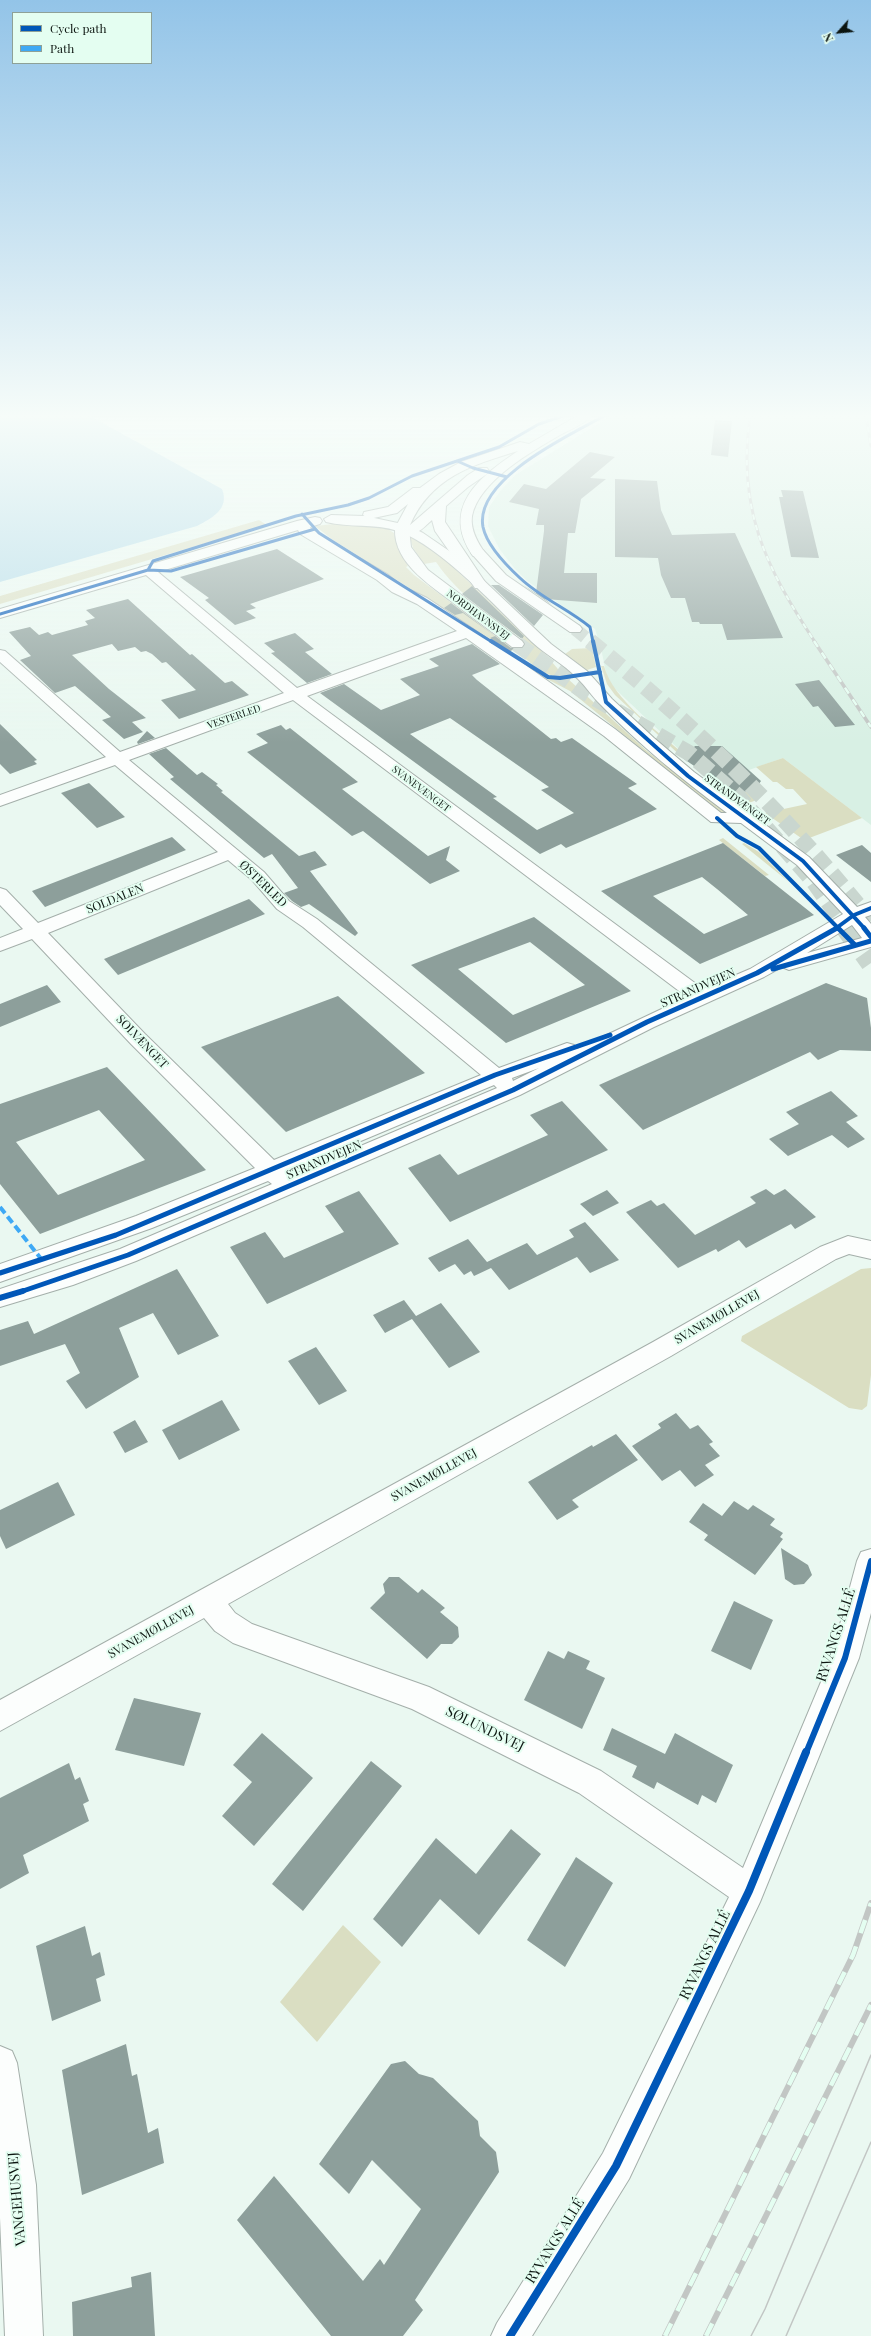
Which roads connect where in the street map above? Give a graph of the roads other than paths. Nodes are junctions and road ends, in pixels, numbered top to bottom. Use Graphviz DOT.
graph roads {
  1 [pos="299,525"];
  2 [pos="303,525"];
  3 [pos="396,525"];
  4 [pos="402,525"];
  5 [pos="411,525"];
  6 [pos="439,525"];
  7 [pos="466,525"];
  8 [pos="408,527"];
  9 [pos="148,570"];
  10 [pos="480,584"];
  11 [pos="0,614"];
  12 [pos="575,629"];
  13 [pos="468,632"];
  14 [pos="517,644"];
  15 [pos="0,654"];
  16 [pos="296,695"];
  17 [pos="117,758"];
  18 [pos="0,801"];
  19 [pos="747,818"];
  20 [pos="231,853"];
  21 [pos="0,894"];
  22 [pos="863,911"];
  23 [pos="35,931"];
  24 [pos="871,937"];
  25 [pos="871,941"];
  26 [pos="0,945"];
  27 [pos="757,973"];
  28 [pos="702,998"];
  29 [pos="647,1022"];
  30 [pos="495,1075"];
  31 [pos="513,1090"];
  32 [pos="272,1170"];
  33 [pos="287,1187"];
  34 [pos="871,1250"];
  35 [pos="0,1273"];
  36 [pos="0,1298"];
  37 [pos="871,1561"];
  38 [pos="207,1601"];
  39 [pos="0,1716"];
  40 [pos="749,1891"];
  41 [pos="0,2063"];
  42 [pos="9,2192"];
  43 [pos="24,2336"];
  44 [pos="510,2336"];
  1 -- 9 [label="main road"];
  2 -- 13 [label="main road, STRANDVÆNGET"];
  3 -- 8 [label="main road"];
  4 -- 8 [label="main road"];
  5 -- 8 [label="main road"];
  6 -- 10 [label="main road"];
  7 -- 12 [label="main road"];
  8 -- 10 [label="main road, STRANDVÆNGET"];
  8 -- 14 [label="main road, NORDHAVNSVEJ"];
  9 -- 11 [label="main road"];
  9 -- 16 [label="main road, SVANEVÆNGET"];
  10 -- 19 [label="main road, STRANDVÆNGET"];
  13 -- 16 [label="main road, VESTERLED"];
  13 -- 19 [label="main road, STRANDVÆNGET"];
  15 -- 17 [label="main road, ØSTERLED"];
  16 -- 17 [label="main road, VESTERLED"];
  16 -- 28 [label="main road, SVANEVÆNGET"];
  17 -- 18 [label="main road, VESTERLED"];
  17 -- 20 [label="main road, ØSTERLED"];
  19 -- 22 [label="main road, STRANDVÆNGET"];
  20 -- 23 [label="main road, SOLDALEN"];
  20 -- 30 [label="main road, ØSTERLED"];
  21 -- 23 [label="main road, SOLVÆNGET"];
  22 -- 24 [label="main road, STRANDVÆNGET"];
  22 -- 27 [label="main road, STRANDVEJEN"];
  23 -- 26 [label="main road, SOLDALEN"];
  23 -- 32 [label="main road, SOLVÆNGET"];
  25 -- 27 [label="main road, STRANDVEJEN"];
  27 -- 28 [label="main road, STRANDVEJEN"];
  28 -- 29 [label="main road, STRANDVEJEN"];
  29 -- 30 [label="main road, STRANDVEJEN"];
  29 -- 31 [label="main road, STRANDVEJEN"];
  30 -- 31 [label="main road, ØSTERLED"];
  30 -- 32 [label="main road, STRANDVEJEN"];
  31 -- 33 [label="main road, STRANDVEJEN"];
  32 -- 33 [label="main road, SOLVÆNGET"];
  32 -- 35 [label="main road, STRANDVEJEN"];
  33 -- 36 [label="main road, STRANDVEJEN"];
  34 -- 38 [label="main road, SVANEMØLLEVEJ"];
  37 -- 40 [label="main road, RYVANGS ALLÉ"];
  38 -- 39 [label="main road, SVANEMØLLEVEJ"];
  38 -- 40 [label="main road, SØLUNDSVEJ"];
  40 -- 44 [label="main road, RYVANGS ALLÉ"];
  41 -- 42 [label="main road, VANGEHUSVEJ"];
  42 -- 43 [label="main road, VANGEHUSVEJ"];
}
